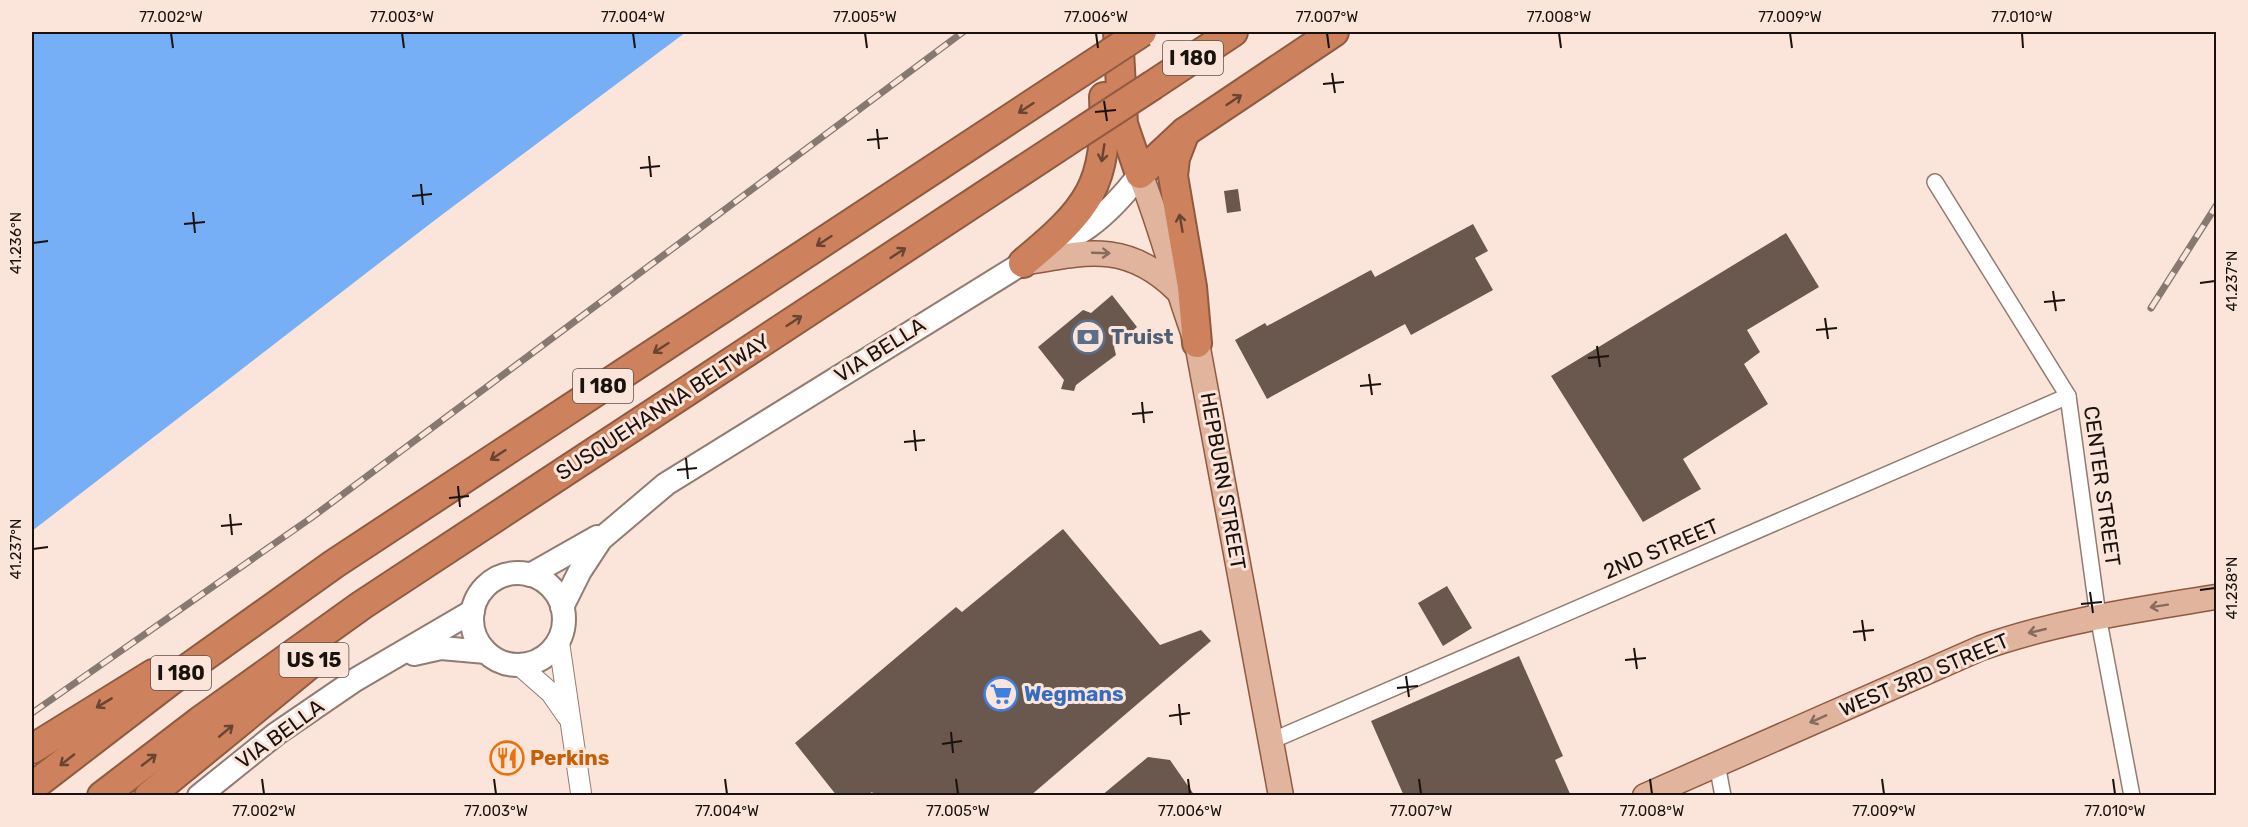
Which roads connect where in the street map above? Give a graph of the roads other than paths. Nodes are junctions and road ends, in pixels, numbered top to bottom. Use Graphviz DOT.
graph roads {
  1 [pos="1102,32"];
  2 [pos="1118,32"];
  3 [pos="1143,32"];
  4 [pos="1233,32"];
  5 [pos="1334,32"];
  6 [pos="1185,132"];
  7 [pos="1140,174"];
  8 [pos="1935,182"];
  9 [pos="1023,263"];
  10 [pos="1177,290"];
  11 [pos="1197,343"];
  12 [pos="2068,396"];
  13 [pos="616,525"];
  14 [pos="482,526"];
  15 [pos="334,564"];
  16 [pos="530,575"];
  17 [pos="2217,597"];
  18 [pos="562,607"];
  19 [pos="473,611"];
  20 [pos="2098,616"];
  21 [pos="559,642"];
  22 [pos="486,652"];
  23 [pos="395,659"];
  24 [pos="518,664"];
  25 [pos="571,723"];
  26 [pos="1271,741"];
  27 [pos="32,749"];
  28 [pos="1717,764"];
  29 [pos="32,787"];
  30 [pos="581,794"];
  31 [pos="102,795"];
  32 [pos="148,795"];
  33 [pos="200,795"];
  34 [pos="1281,795"];
  35 [pos="1645,795"];
  36 [pos="1723,795"];
  37 [pos="2132,795"];
  1 -- 9 [label="highway, one-way"];
  2 -- 7 [label="highway"];
  3 -- 15 [label="highway, I 180, one-way, bridge"];
  14 -- 4 [label="highway, SUSQUEHANNA BELTWAY / I 180, one-way, bridge"];
  6 -- 5 [label="highway, one-way"];
  6 -- 7 [label="highway"];
  11 -- 6 [label="highway, one-way"];
  7 -- 9 [label="main road, VIA BELLA"];
  7 -- 10 [label="main road, HEPBURN STREET"];
  8 -- 12 [label="street, CENTER STREET"];
  9 -- 10 [label="main road, one-way"];
  9 -- 13 [label="main road, VIA BELLA"];
  10 -- 11 [label="main road, HEPBURN STREET"];
  11 -- 26 [label="main road, HEPBURN STREET"];
  12 -- 20 [label="street, CENTER STREET"];
  12 -- 26 [label="street, 2ND STREET"];
  13 -- 16 [label="main road, VIA BELLA"];
  13 -- 18 [label="main road, VIA BELLA"];
  31 -- 14 [label="highway, SUSQUEHANNA BELTWAY / I 180, one-way"];
  32 -- 14 [label="highway, US 15, one-way"];
  15 -- 27 [label="highway, one-way"];
  15 -- 29 [label="highway, I 180, one-way"];
  16 -- 18 [label="main road"];
  16 -- 19 [label="main road"];
  17 -- 20 [label="main road, WEST 3RD STREET, one-way"];
  18 -- 21 [label="main road"];
  19 -- 22 [label="main road"];
  19 -- 23 [label="main road, VIA BELLA"];
  20 -- 28 [label="main road, WEST 3RD STREET, one-way"];
  20 -- 37 [label="street, CENTER STREET"];
  21 -- 24 [label="main road"];
  21 -- 25 [label="street"];
  22 -- 23 [label="main road, VIA BELLA"];
  22 -- 24 [label="main road"];
  23 -- 33 [label="main road, VIA BELLA"];
  24 -- 25 [label="street"];
  25 -- 30 [label="street"];
  26 -- 34 [label="main road, HEPBURN STREET"];
  28 -- 35 [label="main road, WEST 3RD STREET"];
  28 -- 36 [label="street"];
}
